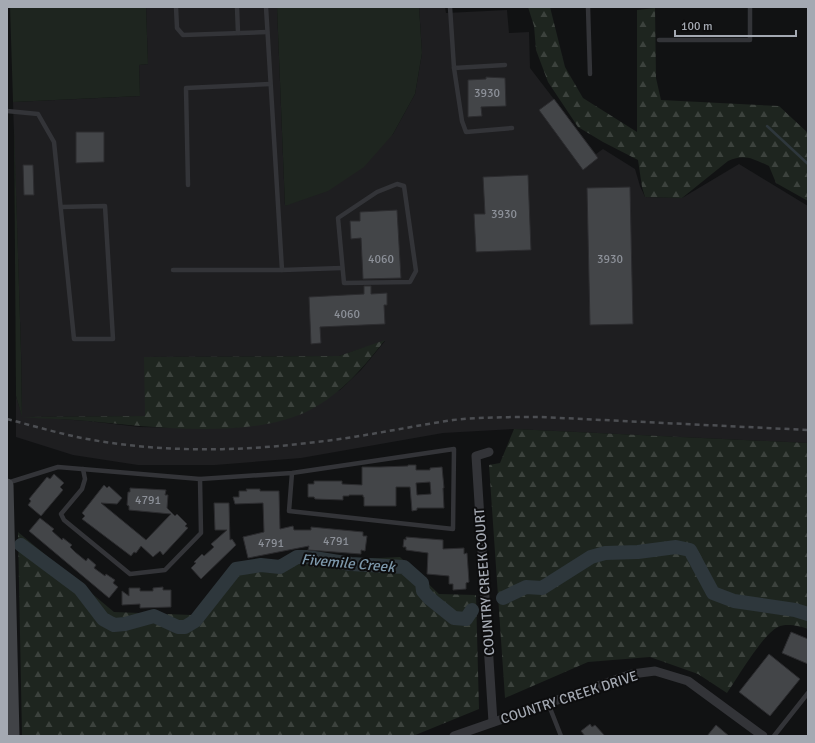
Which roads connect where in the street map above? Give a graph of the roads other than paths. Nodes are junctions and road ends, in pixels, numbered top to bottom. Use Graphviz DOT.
graph roads {
  1 [pos="176,7"];
  2 [pos="237,7"];
  3 [pos="266,7"];
  4 [pos="450,7"];
  5 [pos="588,7"];
  6 [pos="750,7"];
  7 [pos="267,32"];
  8 [pos="238,33"];
  9 [pos="659,40"];
  10 [pos="505,65"];
  11 [pos="454,68"];
  12 [pos="590,74"];
  13 [pos="270,84"];
  14 [pos="7,111"];
  15 [pos="512,128"];
  16 [pos="188,185"];
  17 [pos="61,207"];
  18 [pos="342,268"];
  19 [pos="173,270"];
  20 [pos="282,270"];
  21 [pos="489,452"];
  22 [pos="83,469"];
  23 [pos="292,473"];
  24 [pos="200,479"];
  25 [pos="7,484"];
  26 [pos="808,693"];
  27 [pos="548,703"];
  28 [pos="493,722"];
  29 [pos="760,735"];
  30 [pos="12,736"];
  31 [pos="454,736"];
  32 [pos="561,736"];
  33 [pos="774,736"];
  1 -- 8 [label="lane"];
  2 -- 8 [label="lane"];
  3 -- 7 [label="lane"];
  4 -- 11 [label="lane"];
  5 -- 12 [label="lane"];
  6 -- 9 [label="lane"];
  7 -- 8 [label="lane"];
  7 -- 13 [label="lane"];
  10 -- 11 [label="lane"];
  11 -- 15 [label="lane"];
  13 -- 16 [label="lane"];
  13 -- 20 [label="lane"];
  14 -- 17 [label="lane"];
  17 -- 17 [label="lane"];
  18 -- 18 [label="lane"];
  18 -- 20 [label="lane"];
  19 -- 20 [label="lane"];
  21 -- 28 [label="street, COUNTRY CREEK COURT"];
  22 -- 24 [label="lane"];
  22 -- 24 [label="lane"];
  22 -- 25 [label="lane"];
  23 -- 23 [label="lane"];
  23 -- 24 [label="lane"];
  25 -- 30 [label="main road"];
  26 -- 33 [label="lane"];
  27 -- 28 [label="street, COUNTRY CREEK DRIVE"];
  27 -- 29 [label="street, COUNTRY CREEK DRIVE"];
  27 -- 32 [label="lane"];
  28 -- 31 [label="street, COUNTRY CREEK DRIVE"];
}
